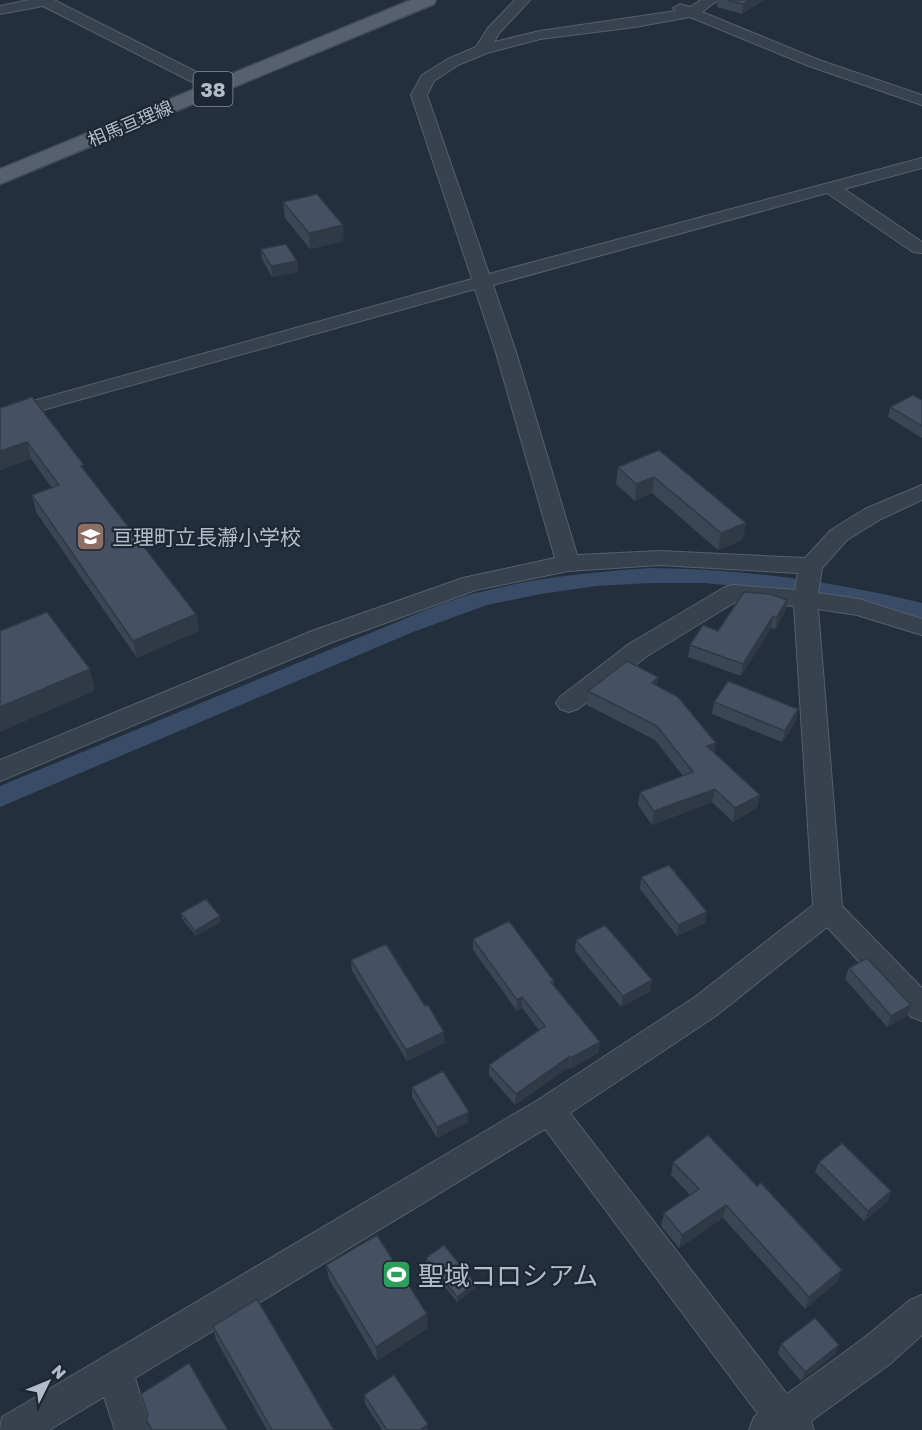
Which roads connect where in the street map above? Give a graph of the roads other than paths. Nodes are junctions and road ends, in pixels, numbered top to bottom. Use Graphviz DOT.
graph roads {
  1 [pos="46,0"];
  2 [pos="427,0"];
  3 [pos="523,0"];
  4 [pos="663,0"];
  5 [pos="711,0"];
  6 [pos="0,10"];
  7 [pos="691,12"];
  8 [pos="482,50"];
  9 [pos="216,87"];
  10 [pos="922,100"];
  11 [pos="922,163"];
  12 [pos="0,177"];
  13 [pos="830,187"];
  14 [pos="919,248"];
  15 [pos="482,284"];
  16 [pos="0,416"];
  17 [pos="922,492"];
  18 [pos="568,563"];
  19 [pos="811,566"];
  20 [pos="805,599"];
  21 [pos="922,627"];
  22 [pos="568,702"];
  23 [pos="0,771"];
  24 [pos="828,910"];
  25 [pos="922,1008"];
  26 [pos="549,1110"];
  27 [pos="922,1312"];
  28 [pos="114,1370"];
  29 [pos="782,1426"];
  30 [pos="15,1430"];
  31 [pos="133,1430"];
  1 -- 6 [label="street"];
  1 -- 9 [label="street"];
  2 -- 9 [label="main road, 相馬亘理線 / 38"];
  3 -- 8 [label="street"];
  4 -- 7 [label="street"];
  5 -- 7 [label="street"];
  7 -- 8 [label="street"];
  7 -- 10 [label="street"];
  8 -- 15 [label="street"];
  9 -- 12 [label="main road, 相馬亘理線 / 38"];
  11 -- 13 [label="street"];
  13 -- 14 [label="street"];
  13 -- 15 [label="street"];
  15 -- 16 [label="street"];
  15 -- 18 [label="street"];
  17 -- 19 [label="street"];
  18 -- 19 [label="street"];
  18 -- 23 [label="street"];
  19 -- 20 [label="street"];
  20 -- 21 [label="street"];
  20 -- 22 [label="street"];
  20 -- 24 [label="street"];
  24 -- 25 [label="street"];
  24 -- 26 [label="street"];
  26 -- 28 [label="street"];
  26 -- 29 [label="street"];
  27 -- 29 [label="street"];
  28 -- 30 [label="street"];
  28 -- 31 [label="street"];
}
